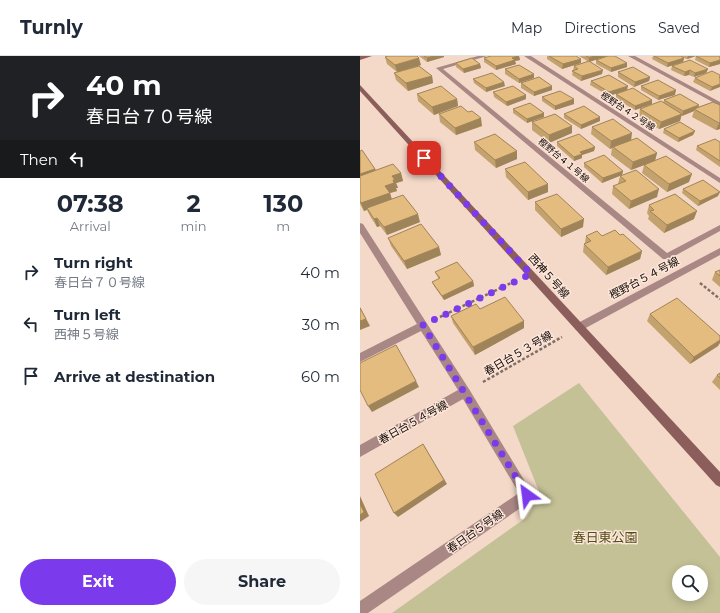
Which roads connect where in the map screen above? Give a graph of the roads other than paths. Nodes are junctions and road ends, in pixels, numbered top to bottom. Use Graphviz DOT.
graph roads {
  1 [pos="368,56"];
  2 [pos="484,56"];
  3 [pos="527,56"];
  4 [pos="630,56"];
  5 [pos="360,58"];
  6 [pos="360,87"];
  7 [pos="720,104"];
  8 [pos="720,181"];
  9 [pos="360,226"];
  10 [pos="720,228"];
  11 [pos="720,251"];
  12 [pos="423,325"];
  13 [pos="579,327"];
  14 [pos="360,358"];
  15 [pos="465,392"];
  16 [pos="360,451"];
  17 [pos="720,481"];
  18 [pos="360,610"];
  1 -- 5 [label="street"];
  2 -- 10 [label="street, 樫野台４１号線"];
  3 -- 8 [label="street, 樫野台４２号線"];
  4 -- 7 [label="street"];
  6 -- 13 [label="street, 西神５号線"];
  9 -- 12 [label="street, 春日台５号線"];
  11 -- 13 [label="street, 樫野台５４号線"];
  12 -- 14 [label="street"];
  12 -- 15 [label="street, 春日台５号線"];
  13 -- 17 [label="street, 西神５号線"];
  15 -- 16 [label="street, 春日台５４号線"];
  15 -- 18 [label="street, 春日台５号線"];
}
